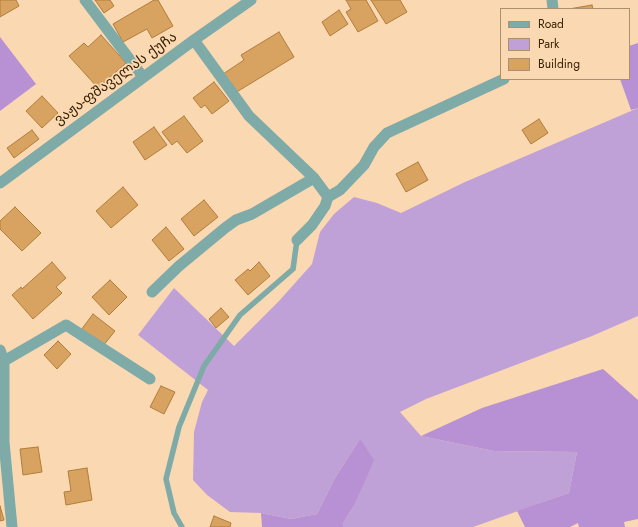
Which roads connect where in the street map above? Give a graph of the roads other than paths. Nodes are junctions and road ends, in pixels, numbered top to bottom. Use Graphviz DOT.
graph roads {
  1 [pos="85,0"];
  2 [pos="251,0"];
  3 [pos="194,40"];
  4 [pos="143,77"];
  5 [pos="502,80"];
  6 [pos="314,178"];
  7 [pos="0,183"];
  8 [pos="328,197"];
  9 [pos="297,240"];
  10 [pos="152,292"];
  11 [pos="0,350"];
  12 [pos="4,361"];
  13 [pos="150,379"];
  14 [pos="12,527"];
  15 [pos="182,527"];
  1 -- 4 [label="street"];
  2 -- 3 [label="street, ვაჟა-ფშაველას ქუჩა"];
  3 -- 4 [label="street, ვაჟა-ფშაველას ქუჩა"];
  3 -- 6 [label="street"];
  4 -- 7 [label="street, ვაჟა-ფშაველას ქუჩა"];
  5 -- 8 [label="street"];
  6 -- 8 [label="street"];
  6 -- 10 [label="street"];
  8 -- 9 [label="street"];
  9 -- 15 [label="lane"];
  11 -- 12 [label="street"];
  12 -- 13 [label="street"];
  12 -- 14 [label="street"];
}
